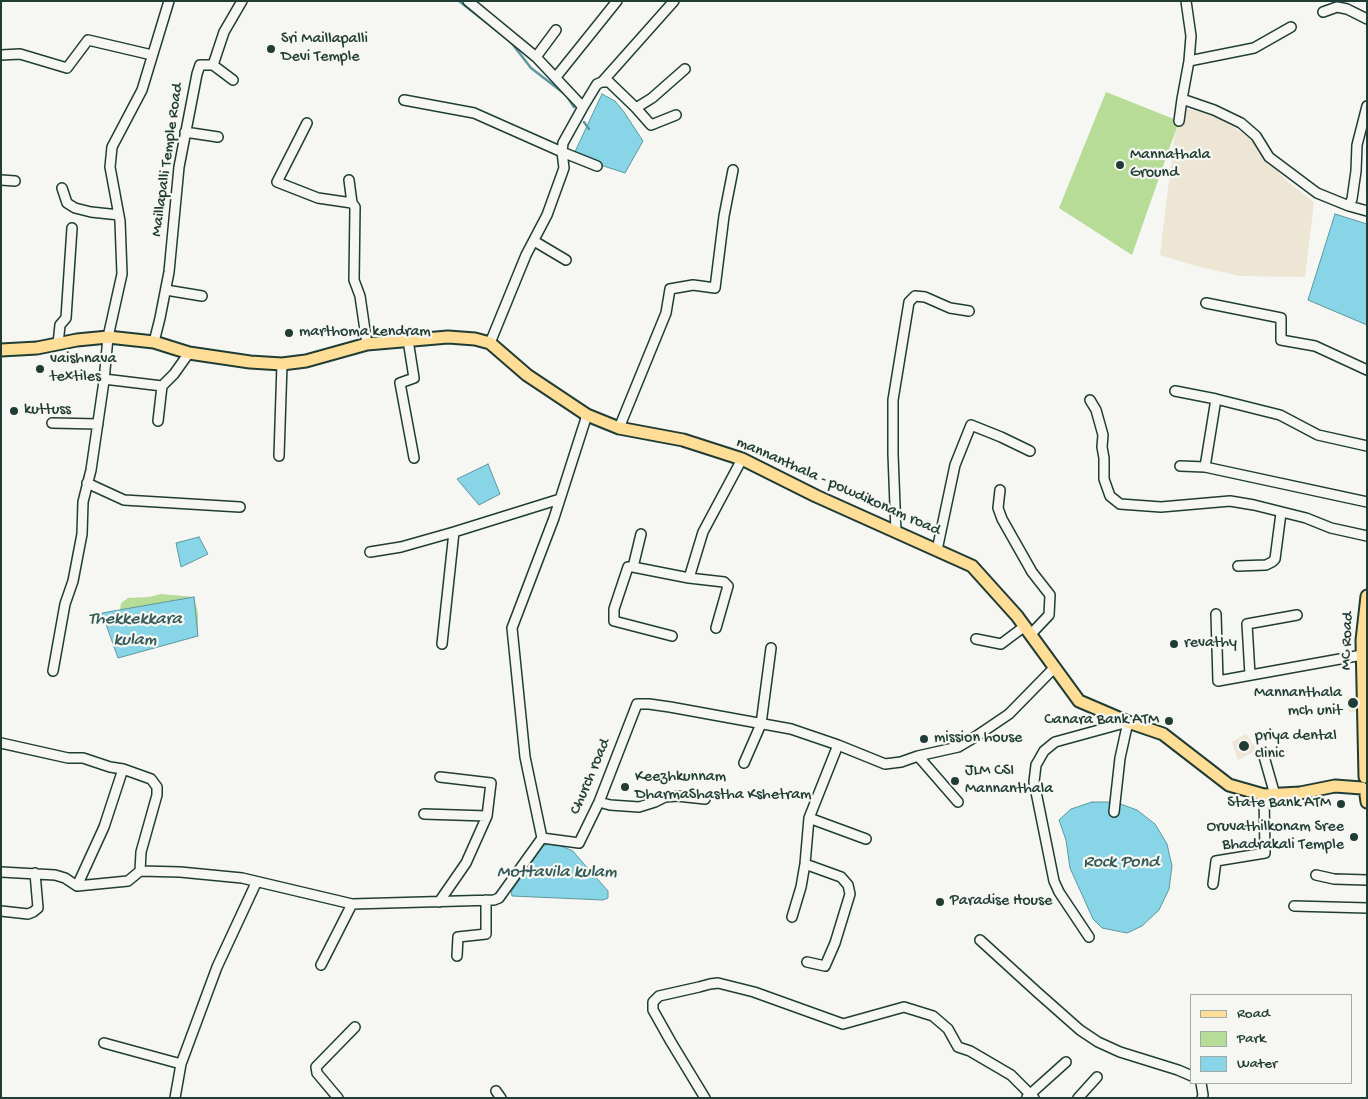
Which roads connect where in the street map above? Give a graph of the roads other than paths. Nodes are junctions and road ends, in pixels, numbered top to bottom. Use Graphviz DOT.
graph roads {
  1 [pos="169,1"];
  2 [pos="242,1"];
  3 [pos="468,1"];
  4 [pos="617,1"];
  5 [pos="674,1"];
  6 [pos="1185,2"];
  7 [pos="1323,12"];
  8 [pos="1367,19"];
  9 [pos="1291,27"];
  10 [pos="556,30"];
  11 [pos="1,55"];
  12 [pos="152,55"];
  13 [pos="536,57"];
  14 [pos="1189,61"];
  15 [pos="213,65"];
  16 [pos="685,69"];
  17 [pos="556,77"];
  18 [pos="233,80"];
  19 [pos="602,82"];
  20 [pos="1182,99"];
  21 [pos="404,100"];
  22 [pos="1367,106"];
  23 [pos="583,107"];
  24 [pos="636,108"];
  25 [pos="676,115"];
  26 [pos="1179,121"];
  27 [pos="307,123"];
  28 [pos="185,132"];
  29 [pos="218,136"];
  30 [pos="562,152"];
  31 [pos="597,166"];
  32 [pos="733,170"];
  33 [pos="1,180"];
  34 [pos="349,180"];
  35 [pos="15,181"];
  36 [pos="62,188"];
  37 [pos="352,203"];
  38 [pos="1349,206"];
  39 [pos="1367,211"];
  40 [pos="119,214"];
  41 [pos="72,228"];
  42 [pos="534,241"];
  43 [pos="566,260"];
  44 [pos="166,290"];
  45 [pos="202,296"];
  46 [pos="1206,303"];
  47 [pos="969,311"];
  48 [pos="108,337"];
  49 [pos="408,340"];
  50 [pos="154,342"];
  51 [pos="58,344"];
  52 [pos="367,344"];
  53 [pos="490,344"];
  54 [pos="1,350"];
  55 [pos="189,353"];
  56 [pos="282,364"];
  57 [pos="1367,370"];
  58 [pos="104,379"];
  59 [pos="162,386"];
  60 [pos="1175,391"];
  61 [pos="1216,399"];
  62 [pos="1090,400"];
  63 [pos="587,415"];
  64 [pos="158,420"];
  65 [pos="52,423"];
  66 [pos="98,424"];
  67 [pos="619,428"];
  68 [pos="1367,446"];
  69 [pos="1030,451"];
  70 [pos="279,456"];
  71 [pos="414,458"];
  72 [pos="742,459"];
  73 [pos="1180,466"];
  74 [pos="1205,467"];
  75 [pos="87,483"];
  76 [pos="1000,490"];
  77 [pos="560,499"];
  78 [pos="1367,502"];
  79 [pos="240,507"];
  80 [pos="1280,513"];
  81 [pos="454,532"];
  82 [pos="896,532"];
  83 [pos="641,534"];
  84 [pos="1367,536"];
  85 [pos="936,550"];
  86 [pos="370,552"];
  87 [pos="1238,566"];
  88 [pos="633,567"];
  89 [pos="689,578"];
  90 [pos="1367,596"];
  91 [pos="1216,614"];
  92 [pos="1297,615"];
  93 [pos="716,628"];
  94 [pos="1028,630"];
  95 [pos="672,636"];
  96 [pos="976,639"];
  97 [pos="442,644"];
  98 [pos="771,648"];
  99 [pos="1362,655"];
  100 [pos="1055,667"];
  101 [pos="53,670"];
  102 [pos="1250,675"];
  103 [pos="1128,722"];
  104 [pos="761,724"];
  105 [pos="1,743"];
  106 [pos="838,745"];
  107 [pos="1263,753"];
  108 [pos="918,756"];
  109 [pos="744,763"];
  110 [pos="123,769"];
  111 [pos="440,777"];
  112 [pos="1365,789"];
  113 [pos="1270,795"];
  114 [pos="705,800"];
  115 [pos="599,802"];
  116 [pos="958,802"];
  117 [pos="1114,812"];
  118 [pos="424,814"];
  119 [pos="487,816"];
  120 [pos="809,818"];
  121 [pos="542,838"];
  122 [pos="866,839"];
  123 [pos="805,864"];
  124 [pos="140,871"];
  125 [pos="1,872"];
  126 [pos="35,873"];
  127 [pos="1316,876"];
  128 [pos="1367,880"];
  129 [pos="256,883"];
  130 [pos="1213,884"];
  131 [pos="77,886"];
  132 [pos="486,900"];
  133 [pos="439,902"];
  134 [pos="352,904"];
  135 [pos="1294,906"];
  136 [pos="1367,908"];
  137 [pos="1,911"];
  138 [pos="792,917"];
  139 [pos="1089,937"];
  140 [pos="980,940"];
  141 [pos="457,956"];
  142 [pos="807,962"];
  143 [pos="321,965"];
  144 [pos="355,1027"];
  145 [pos="104,1043"];
  146 [pos="1066,1062"];
  147 [pos="181,1064"];
  148 [pos="1190,1075"];
  149 [pos="1098,1078"];
  150 [pos="1201,1084"];
  151 [pos="1030,1096"];
  152 [pos="175,1098"];
  153 [pos="338,1098"];
  154 [pos="705,1098"];
  155 [pos="1078,1098"];
  156 [pos="1202,1098"];
  1 -- 12 [label="street, Maillapalli Temple Road"];
  2 -- 15 [label="street"];
  3 -- 13 [label="street"];
  4 -- 17 [label="street"];
  5 -- 19 [label="street"];
  6 -- 14 [label="street"];
  7 -- 8 [label="street"];
  9 -- 14 [label="street"];
  10 -- 13 [label="street"];
  11 -- 12 [label="street"];
  12 -- 40 [label="street, Maillapalli Temple Road"];
  13 -- 17 [label="street"];
  14 -- 20 [label="street"];
  15 -- 18 [label="street"];
  15 -- 28 [label="street, Maillapalli Temple Road"];
  16 -- 24 [label="street"];
  17 -- 23 [label="street"];
  19 -- 23 [label="street"];
  19 -- 24 [label="street"];
  20 -- 26 [label="street"];
  20 -- 38 [label="street"];
  21 -- 30 [label="street"];
  22 -- 38 [label="street"];
  23 -- 30 [label="street"];
  24 -- 25 [label="street"];
  27 -- 37 [label="street"];
  28 -- 29 [label="street"];
  28 -- 44 [label="street, Maillapalli Temple Road"];
  30 -- 31 [label="street"];
  30 -- 42 [label="street"];
  32 -- 67 [label="street"];
  33 -- 35 [label="street"];
  34 -- 37 [label="street"];
  36 -- 40 [label="street"];
  37 -- 52 [label="street"];
  38 -- 39 [label="street"];
  40 -- 48 [label="street, Maillapalli Temple Road"];
  41 -- 51 [label="street"];
  42 -- 43 [label="street"];
  42 -- 53 [label="street"];
  44 -- 45 [label="street"];
  44 -- 50 [label="street, Maillapalli Temple Road"];
  46 -- 57 [label="street"];
  47 -- 82 [label="street"];
  48 -- 50 [label="main road, mannanthala - powdikonam road"];
  48 -- 51 [label="main road, mannanthala - powdikonam road"];
  48 -- 58 [label="street, Maillapalli Temple Road"];
  49 -- 52 [label="main road, mannanthala - powdikonam road"];
  49 -- 53 [label="main road, mannanthala - powdikonam road"];
  49 -- 71 [label="street"];
  50 -- 55 [label="main road, mannanthala - powdikonam road"];
  51 -- 54 [label="main road, mannanthala - powdikonam road"];
  52 -- 56 [label="main road, mannanthala - powdikonam road"];
  53 -- 63 [label="main road, mannanthala - powdikonam road"];
  55 -- 56 [label="main road, mannanthala - powdikonam road"];
  55 -- 59 [label="street"];
  56 -- 70 [label="street"];
  58 -- 59 [label="street"];
  58 -- 66 [label="street, Maillapalli Temple Road"];
  59 -- 64 [label="street"];
  60 -- 61 [label="street"];
  61 -- 68 [label="street"];
  61 -- 74 [label="street"];
  62 -- 80 [label="street"];
  63 -- 67 [label="main road, mannanthala - powdikonam road"];
  63 -- 77 [label="street"];
  65 -- 66 [label="street"];
  66 -- 75 [label="street, Maillapalli Temple Road"];
  67 -- 72 [label="main road, mannanthala - powdikonam road"];
  69 -- 85 [label="street"];
  72 -- 82 [label="main road, mannanthala - powdikonam road"];
  72 -- 89 [label="street"];
  73 -- 74 [label="street"];
  74 -- 78 [label="street"];
  75 -- 79 [label="street"];
  75 -- 101 [label="street, Maillapalli Temple Road"];
  76 -- 94 [label="street"];
  77 -- 81 [label="street"];
  77 -- 121 [label="street"];
  80 -- 84 [label="street"];
  80 -- 87 [label="street"];
  81 -- 86 [label="street"];
  81 -- 97 [label="street"];
  82 -- 85 [label="main road, mannanthala - powdikonam road"];
  83 -- 88 [label="street"];
  85 -- 94 [label="main road, mannanthala - powdikonam road"];
  88 -- 89 [label="street"];
  88 -- 95 [label="street"];
  89 -- 93 [label="street"];
  90 -- 99 [label="main road, MC Road"];
  91 -- 102 [label="street"];
  92 -- 102 [label="street"];
  94 -- 96 [label="street"];
  94 -- 100 [label="main road, mannanthala - powdikonam road"];
  98 -- 104 [label="street"];
  99 -- 102 [label="street"];
  99 -- 112 [label="main road, MC Road"];
  100 -- 103 [label="main road, mannanthala - powdikonam road"];
  100 -- 108 [label="street, Church road"];
  103 -- 113 [label="main road, mannanthala - powdikonam road"];
  103 -- 117 [label="street"];
  103 -- 139 [label="street"];
  104 -- 106 [label="street, Church road"];
  104 -- 109 [label="street"];
  104 -- 115 [label="street, Church road"];
  105 -- 110 [label="street"];
  106 -- 108 [label="street, Church road"];
  106 -- 120 [label="street"];
  107 -- 113 [label="street"];
  108 -- 116 [label="street"];
  110 -- 124 [label="street"];
  110 -- 131 [label="street"];
  111 -- 119 [label="street"];
  112 -- 113 [label="main road, mannanthala - powdikonam road"];
  113 -- 130 [label="street"];
  114 -- 115 [label="street"];
  115 -- 121 [label="street, Church road"];
  118 -- 119 [label="street"];
  119 -- 133 [label="street"];
  120 -- 122 [label="street"];
  120 -- 123 [label="street"];
  121 -- 132 [label="street"];
  123 -- 138 [label="street"];
  123 -- 142 [label="street"];
  124 -- 129 [label="street"];
  124 -- 131 [label="street"];
  125 -- 126 [label="street"];
  126 -- 131 [label="street"];
  126 -- 137 [label="street"];
  127 -- 128 [label="street"];
  129 -- 134 [label="street"];
  129 -- 147 [label="street"];
  132 -- 133 [label="street"];
  132 -- 141 [label="street"];
  133 -- 134 [label="street"];
  134 -- 143 [label="street"];
  135 -- 136 [label="street"];
  140 -- 148 [label="street"];
  144 -- 153 [label="street"];
  145 -- 147 [label="street"];
  146 -- 151 [label="street"];
  147 -- 152 [label="street"];
  149 -- 155 [label="street"];
  150 -- 156 [label="street"];
  151 -- 154 [label="street"];
}
